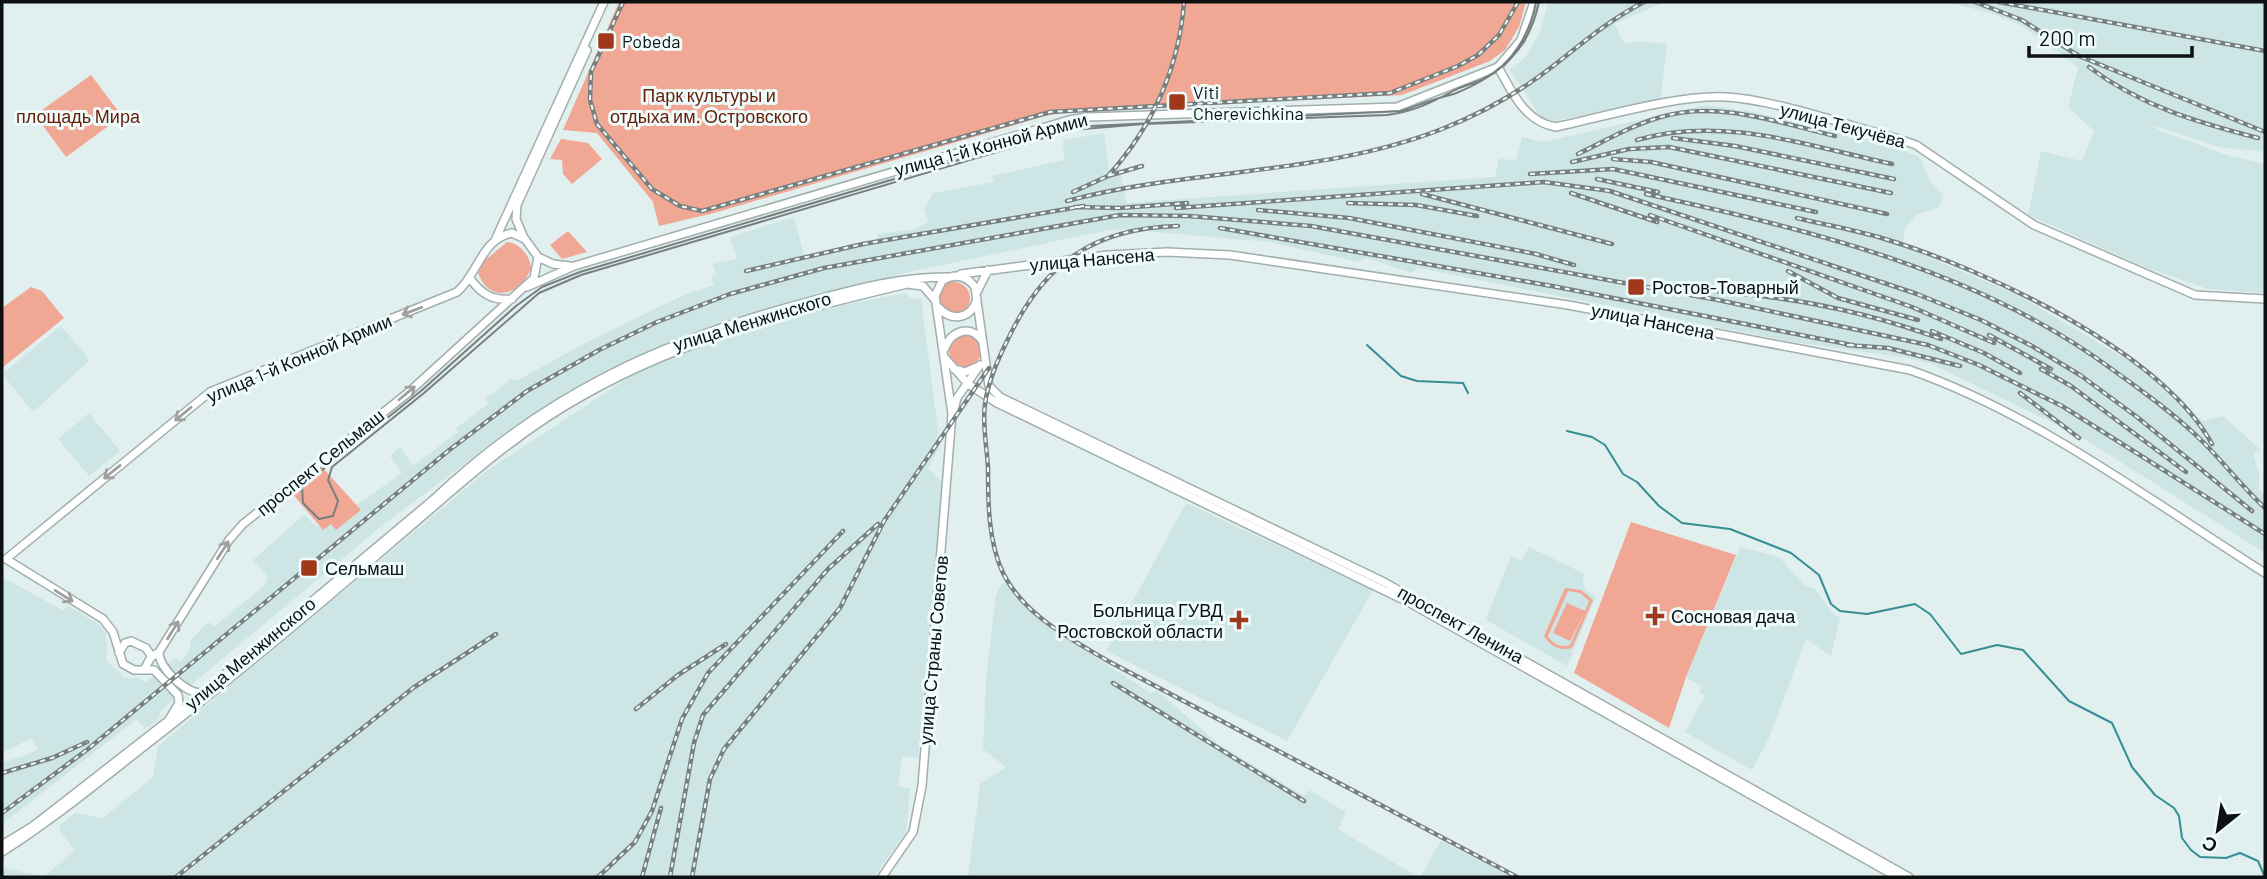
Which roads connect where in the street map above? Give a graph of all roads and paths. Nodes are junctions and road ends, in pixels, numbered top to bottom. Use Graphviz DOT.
graph roads {
  1 [pos="606,2"];
  2 [pos="1534,2"];
  3 [pos="1499,67"];
  4 [pos="525,239"];
  5 [pos="492,245"];
  6 [pos="538,257"];
  7 [pos="575,266"];
  8 [pos="988,270"];
  9 [pos="952,276"];
  10 [pos="469,277"];
  11 [pos="912,280"];
  12 [pos="522,290"];
  13 [pos="977,294"];
  14 [pos="512,299"];
  15 [pos="2265,299"];
  16 [pos="936,301"];
  17 [pos="944,349"];
  18 [pos="985,349"];
  19 [pos="946,358"];
  20 [pos="980,365"];
  21 [pos="954,369"];
  22 [pos="968,384"];
  23 [pos="998,400"];
  24 [pos="952,414"];
  25 [pos="2265,573"];
  26 [pos="119,654"];
  27 [pos="160,656"];
  28 [pos="148,663"];
  29 [pos="187,694"];
  30 [pos="206,695"];
  31 [pos="178,716"];
  32 [pos="168,721"];
  33 [pos="2,845"];
  34 [pos="2,852"];
  35 [pos="882,877"];
  36 [pos="1897,877"];
  37 [pos="1909,877"];
  1 -- 4 [label="main road"];
  1 -- 5 [label="main road"];
  2 -- 3 [label="main road"];
  3 -- 7 [label="main road, улица 1-й Конной Армии"];
  3 -- 15 [label="main road, улица Текучёва"];
  4 -- 5 [label="main road"];
  4 -- 6 [label="main road"];
  5 -- 10 [label="main road"];
  6 -- 7 [label="main road, улица 1-й Конной Армии"];
  6 -- 12 [label="main road"];
  7 -- 12 [label="main road, улица 1-й Конной Армии"];
  8 -- 9 [label="main road, улица Нансена"];
  8 -- 13 [label="main road"];
  8 -- 25 [label="main road, улица Нансена"];
  9 -- 11 [label="main road, улица Менжинского"];
  9 -- 13 [label="main road"];
  9 -- 16 [label="main road"];
  10 -- 14 [label="main road"];
  10 -- 26 [label="main road, улица 1-й Конной Армии, one-way"];
  11 -- 16 [label="main road"];
  11 -- 30 [label="main road, улица Менжинского"];
  12 -- 14 [label="main road"];
  13 -- 16 [label="main road"];
  13 -- 18 [label="main road"];
  27 -- 14 [label="main road, проспект Сельмаш, one-way"];
  16 -- 17 [label="main road"];
  17 -- 18 [label="main road"];
  17 -- 19 [label="main road"];
  18 -- 20 [label="main road"];
  18 -- 23 [label="main road"];
  19 -- 21 [label="main road"];
  19 -- 24 [label="main road"];
  20 -- 21 [label="main road"];
  20 -- 22 [label="main road"];
  21 -- 22 [label="main road"];
  22 -- 23 [label="main road"];
  22 -- 24 [label="main road"];
  23 -- 36 [label="main road, проспект Ленина"];
  23 -- 37 [label="main road, проспект Ленина"];
  24 -- 35 [label="main road, улица Страны Советов"];
  26 -- 28 [label="main road"];
  26 -- 28 [label="main road"];
  27 -- 28 [label="main road"];
  27 -- 29 [label="main road"];
  28 -- 29 [label="main road"];
  28 -- 32 [label="main road"];
  29 -- 30 [label="main road"];
  29 -- 30 [label="main road, улица Менжинского"];
  29 -- 31 [label="main road"];
  29 -- 31 [label="main road, улица Менжинского"];
  30 -- 31 [label="main road, улица Менжинского"];
  31 -- 32 [label="main road, улица Менжинского"];
  31 -- 34 [label="main road, улица Менжинского"];
  32 -- 33 [label="main road, улица Менжинского"];
}
